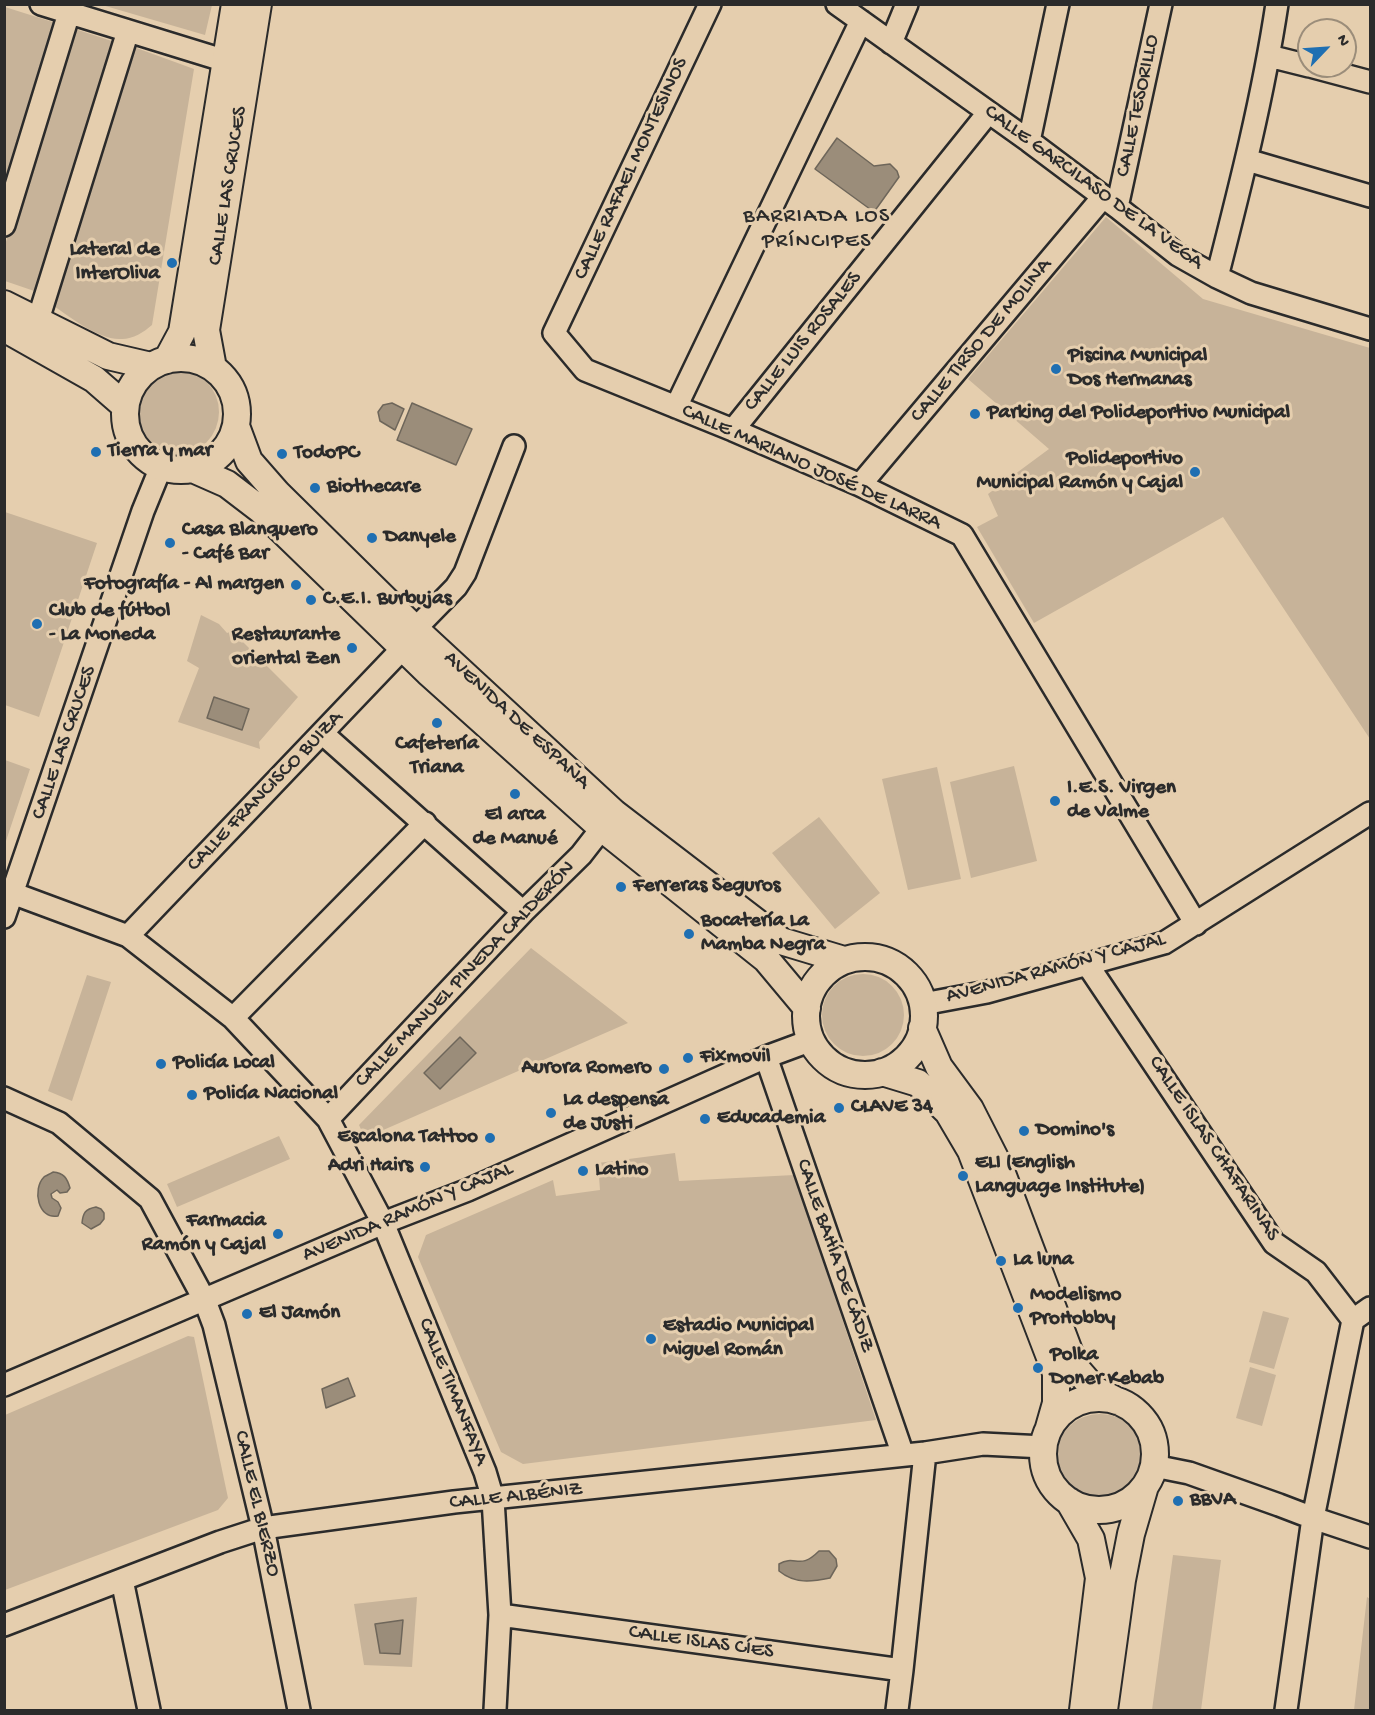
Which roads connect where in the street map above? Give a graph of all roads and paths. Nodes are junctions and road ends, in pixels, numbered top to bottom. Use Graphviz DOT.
graph roads {
  1 [pos="41,4"];
  2 [pos="235,4"];
  3 [pos="258,4"];
  4 [pos="710,4"];
  5 [pos="837,4"];
  6 [pos="907,4"];
  7 [pos="1058,4"];
  8 [pos="1161,4"];
  9 [pos="1277,4"];
  10 [pos="69,13"];
  11 [pos="861,21"];
  12 [pos="128,31"];
  13 [pos="891,43"];
  14 [pos="1269,56"];
  15 [pos="226,61"];
  16 [pos="1297,63"];
  17 [pos="1356,78"];
  18 [pos="1371,82"];
  19 [pos="988,113"];
  20 [pos="1029,141"];
  21 [pos="1247,160"];
  22 [pos="1371,196"];
  23 [pos="1110,202"];
  24 [pos="4,225"];
  25 [pos="1217,278"];
  26 [pos="4,304"];
  27 [pos="38,320"];
  28 [pos="4,328"];
  29 [pos="1371,329"];
  30 [pos="554,333"];
  31 [pos="159,363"];
  32 [pos="213,368"];
  33 [pos="125,406"];
  34 [pos="676,407"];
  35 [pos="236,426"];
  36 [pos="733,430"];
  37 [pos="514,446"];
  38 [pos="161,467"];
  39 [pos="193,470"];
  40 [pos="860,485"];
  41 [pos="409,639"];
  42 [pos="322,733"];
  43 [pos="1371,813"];
  44 [pos="425,823"];
  45 [pos="602,828"];
  46 [pos="9,892"];
  47 [pos="523,912"];
  48 [pos="4,917"];
  49 [pos="1196,924"];
  50 [pos="128,936"];
  51 [pos="844,960"];
  52 [pos="1087,964"];
  53 [pos="807,1008"];
  54 [pos="922,1016"];
  55 [pos="233,1018"];
  56 [pos="812,1040"];
  57 [pos="766,1057"];
  58 [pos="882,1072"];
  59 [pos="4,1098"];
  60 [pos="328,1119"];
  61 [pos="383,1223"];
  62 [pos="204,1301"];
  63 [pos="1371,1308"];
  64 [pos="1353,1320"];
  65 [pos="4,1385"];
  66 [pos="1117,1401"];
  67 [pos="1046,1439"];
  68 [pos="924,1453"];
  69 [pos="903,1455"];
  70 [pos="1150,1476"];
  71 [pos="493,1498"];
  72 [pos="1069,1501"];
  73 [pos="1313,1518"];
  74 [pos="263,1528"];
  75 [pos="1371,1537"];
  76 [pos="122,1580"];
  77 [pos="500,1615"];
  78 [pos="4,1625"];
  79 [pos="902,1670"];
  80 [pos="149,1710"];
  81 [pos="299,1710"];
  82 [pos="495,1710"];
  83 [pos="897,1710"];
  84 [pos="1083,1710"];
  85 [pos="1104,1710"];
  86 [pos="1286,1710"];
  1 -- 10 [label="street"];
  2 -- 15 [label="main road, CALLE LAS CRUCES"];
  3 -- 32 [label="main road, CALLE LAS CRUCES"];
  4 -- 30 [label="street, CALLE RAFAEL MONTESINOS"];
  5 -- 11 [label="street, CALLE GARCILASO DE LA VEGA"];
  6 -- 13 [label="street"];
  7 -- 20 [label="street"];
  8 -- 23 [label="street, CALLE TESORILLO"];
  9 -- 14 [label="street"];
  10 -- 12 [label="street"];
  10 -- 24 [label="street"];
  11 -- 13 [label="street, CALLE GARCILASO DE LA VEGA"];
  11 -- 34 [label="street"];
  12 -- 15 [label="street"];
  12 -- 27 [label="street"];
  13 -- 19 [label="street, CALLE GARCILASO DE LA VEGA"];
  14 -- 16 [label="street"];
  14 -- 21 [label="street"];
  15 -- 31 [label="main road, CALLE LAS CRUCES"];
  17 -- 18 [label="street"];
  19 -- 20 [label="street, CALLE GARCILASO DE LA VEGA"];
  19 -- 36 [label="street, CALLE LUIS ROSALES"];
  20 -- 23 [label="street, CALLE GARCILASO DE LA VEGA"];
  21 -- 22 [label="street"];
  21 -- 25 [label="street"];
  23 -- 25 [label="street, CALLE GARCILASO DE LA VEGA"];
  23 -- 40 [label="street, CALLE TIRSO DE MOLINA"];
  25 -- 29 [label="street, CALLE GARCILASO DE LA VEGA"];
  26 -- 27 [label="main road"];
  27 -- 31 [label="main road"];
  28 -- 33 [label="main road"];
  30 -- 34 [label="street, CALLE MARIANO JOSÉ DE LARRA"];
  31 -- 32 [label="main road"];
  31 -- 33 [label="main road"];
  32 -- 35 [label="main road"];
  33 -- 38 [label="main road"];
  34 -- 36 [label="street, CALLE MARIANO JOSÉ DE LARRA"];
  35 -- 39 [label="main road"];
  35 -- 41 [label="main road, AVENIDA DE ESPAÑA"];
  36 -- 40 [label="street, CALLE MARIANO JOSÉ DE LARRA"];
  37 -- 41 [label="street, CALLE FRANCISCO BUIZA"];
  38 -- 39 [label="main road"];
  38 -- 46 [label="street, CALLE LAS CRUCES"];
  39 -- 41 [label="main road, AVENIDA DE ESPAÑA"];
  40 -- 49 [label="street, CALLE MARIANO JOSÉ DE LARRA"];
  41 -- 42 [label="street, CALLE FRANCISCO BUIZA"];
  41 -- 45 [label="main road, AVENIDA DE ESPAÑA"];
  41 -- 51 [label="main road, AVENIDA DE ESPAÑA"];
  42 -- 44 [label="street"];
  42 -- 50 [label="street, CALLE FRANCISCO BUIZA"];
  43 -- 49 [label="street, AVENIDA RAMÓN Y CAJAL"];
  44 -- 47 [label="street"];
  44 -- 55 [label="street"];
  45 -- 47 [label="street, CALLE MANUEL PINEDA CALDERÓN"];
  45 -- 53 [label="main road, AVENIDA DE ESPAÑA"];
  46 -- 48 [label="street, CALLE LAS CRUCES"];
  46 -- 50 [label="street, CALLE TIMANFAYA"];
  47 -- 60 [label="street, CALLE MANUEL PINEDA CALDERÓN"];
  49 -- 52 [label="street, AVENIDA RAMÓN Y CAJAL"];
  50 -- 55 [label="street, CALLE TIMANFAYA"];
  51 -- 53 [label="main road"];
  51 -- 54 [label="main road"];
  52 -- 54 [label="street, AVENIDA RAMÓN Y CAJAL"];
  52 -- 64 [label="street, CALLE ISLAS CHAFARINAS"];
  53 -- 56 [label="main road"];
  54 -- 58 [label="main road"];
  54 -- 66 [label="main road"];
  55 -- 60 [label="street, CALLE TIMANFAYA"];
  56 -- 57 [label="street, AVENIDA RAMÓN Y CAJAL"];
  56 -- 58 [label="main road"];
  57 -- 61 [label="street, AVENIDA RAMÓN Y CAJAL"];
  57 -- 69 [label="street, CALLE BAHÍA DE CÁDIZ"];
  58 -- 67 [label="main road"];
  59 -- 62 [label="street, CALLE EL BIERZO"];
  60 -- 61 [label="street, CALLE TIMANFAYA"];
  61 -- 62 [label="street, AVENIDA RAMÓN Y CAJAL"];
  61 -- 71 [label="street, CALLE TIMANFAYA"];
  62 -- 65 [label="street, AVENIDA RAMÓN Y CAJAL"];
  62 -- 74 [label="street, CALLE EL BIERZO"];
  63 -- 64 [label="street"];
  64 -- 73 [label="street"];
  66 -- 67 [label="main road"];
  66 -- 70 [label="main road"];
  67 -- 68 [label="street, CALLE ALBÉNIZ"];
  67 -- 72 [label="main road"];
  68 -- 69 [label="street, CALLE ALBÉNIZ"];
  68 -- 79 [label="street"];
  69 -- 71 [label="street, CALLE ALBÉNIZ"];
  70 -- 72 [label="main road"];
  70 -- 73 [label="street"];
  70 -- 85 [label="main road"];
  71 -- 74 [label="street, CALLE ALBÉNIZ"];
  71 -- 77 [label="street, CALLE TIMANFAYA"];
  72 -- 84 [label="main road"];
  73 -- 75 [label="street"];
  73 -- 86 [label="street"];
  74 -- 76 [label="street, CALLE ALBÉNIZ"];
  74 -- 81 [label="street, CALLE EL BIERZO"];
  76 -- 78 [label="street, CALLE ALBÉNIZ"];
  76 -- 80 [label="street"];
  77 -- 79 [label="street, CALLE ISLAS CÍES"];
  77 -- 82 [label="street, CALLE TIMANFAYA"];
  79 -- 83 [label="street"];
}
